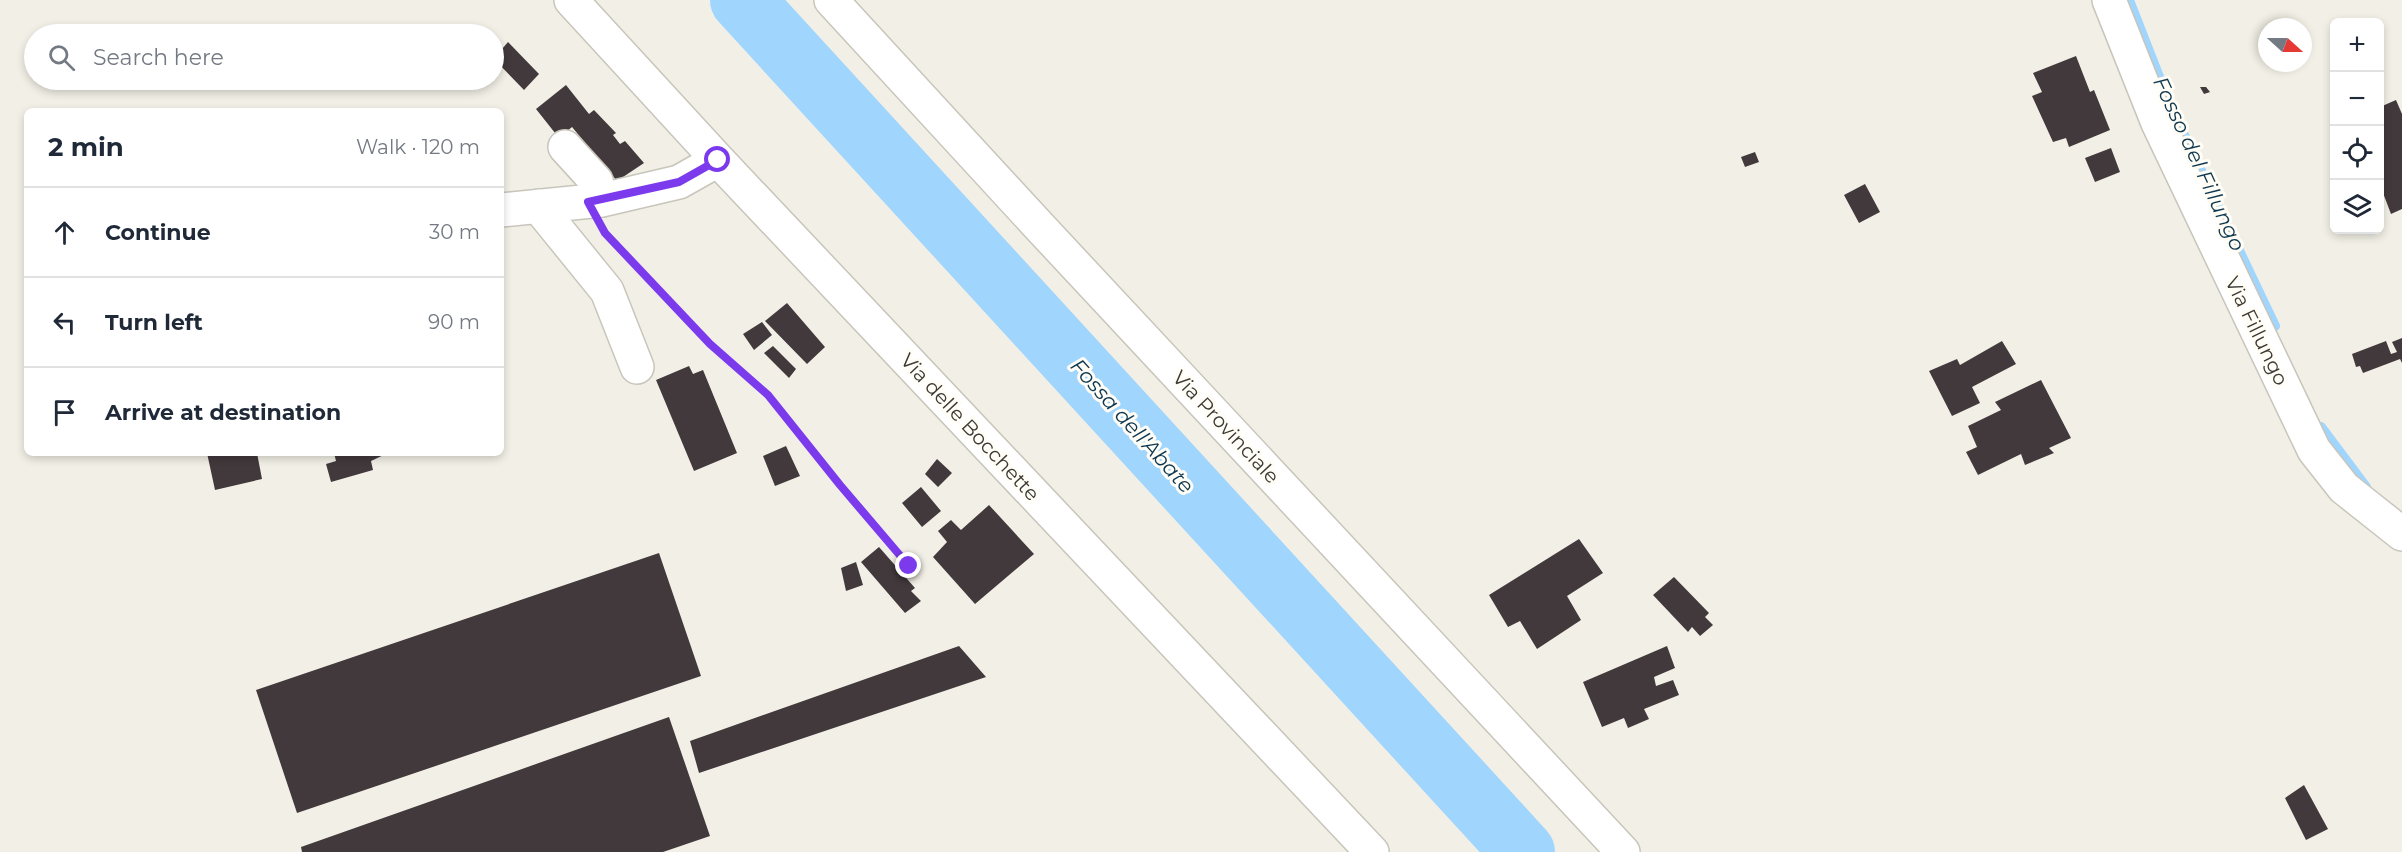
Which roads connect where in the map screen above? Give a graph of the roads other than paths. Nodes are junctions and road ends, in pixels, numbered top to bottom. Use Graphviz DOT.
graph roads {
  1 [pos="571,0"];
  2 [pos="831,0"];
  3 [pos="2109,0"];
  4 [pos="565,147"];
  5 [pos="718,160"];
  6 [pos="602,200"];
  7 [pos="538,206"];
  8 [pos="504,210"];
  9 [pos="638,367"];
  10 [pos="2402,534"];
  11 [pos="1372,852"];
  12 [pos="1623,852"];
  1 -- 5 [label="street, Via delle Bocchette"];
  2 -- 12 [label="street, Via Provinciale"];
  3 -- 10 [label="street, Via Fillungo"];
  4 -- 6 [label="street"];
  5 -- 6 [label="street"];
  5 -- 11 [label="street, Via delle Bocchette"];
  6 -- 7 [label="street"];
  7 -- 8 [label="street"];
  7 -- 9 [label="street"];
}
